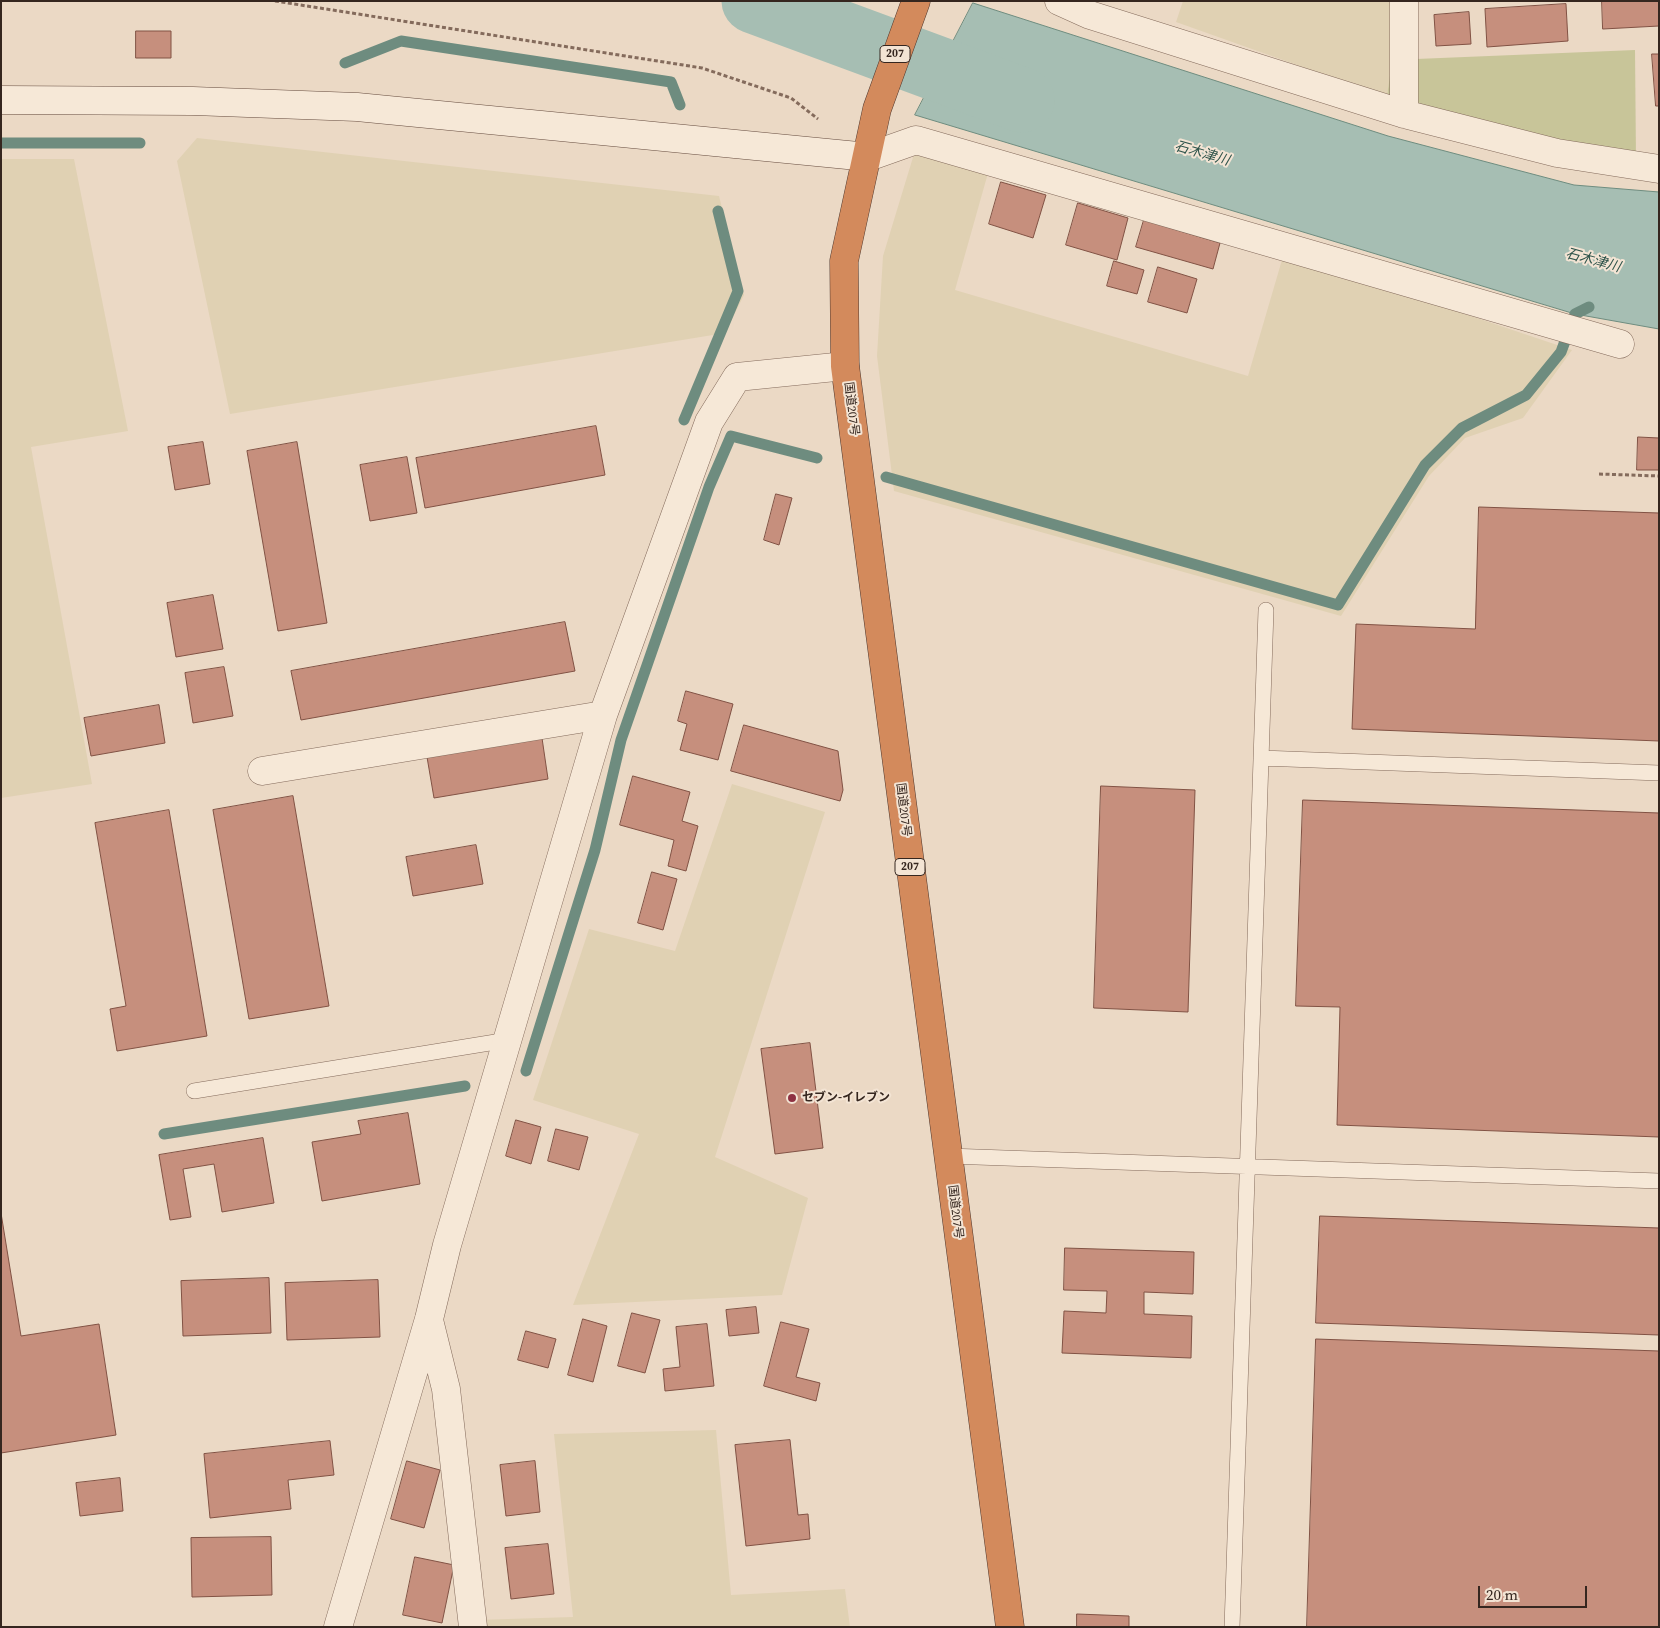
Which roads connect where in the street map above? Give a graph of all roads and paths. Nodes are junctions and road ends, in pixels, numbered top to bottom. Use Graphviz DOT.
graph roads {
  1 [pos="275,1"];
  2 [pos="916,1"];
  3 [pos="1059,1"];
  4 [pos="1404,1"];
  5 [pos="1,100"];
  6 [pos="1404,114"];
  7 [pos="822,122"];
  8 [pos="868,157"];
  9 [pos="1659,169"];
  10 [pos="1620,344"];
  11 [pos="845,366"];
  12 [pos="1599,474"];
  13 [pos="1659,476"];
  14 [pos="1266,610"];
  15 [pos="603,715"];
  16 [pos="1261,758"];
  17 [pos="262,771"];
  18 [pos="1659,773"];
  19 [pos="508,1040"];
  20 [pos="194,1091"];
  21 [pos="948,1156"];
  22 [pos="1247,1167"];
  23 [pos="1659,1181"];
  24 [pos="429,1319"];
  25 [pos="338,1627"];
  26 [pos="473,1627"];
  27 [pos="1010,1627"];
  28 [pos="1232,1627"];
  1 -- 7 [label="path"];
  2 -- 8 [label="highway, 国道207号 / 207"];
  3 -- 6 [label="street"];
  4 -- 6 [label="street"];
  5 -- 8 [label="street"];
  6 -- 9 [label="street"];
  8 -- 10 [label="street"];
  8 -- 11 [label="highway, 国道207号 / 207"];
  11 -- 15 [label="street"];
  11 -- 21 [label="highway, 国道207号 / 207"];
  12 -- 13 [label="path"];
  14 -- 16 [label="lane"];
  15 -- 17 [label="street"];
  15 -- 19 [label="street"];
  16 -- 18 [label="lane"];
  16 -- 22 [label="lane"];
  19 -- 20 [label="lane"];
  19 -- 24 [label="street"];
  21 -- 22 [label="lane"];
  21 -- 27 [label="highway, 国道207号 / 207"];
  22 -- 23 [label="lane"];
  22 -- 28 [label="lane"];
  24 -- 25 [label="street"];
  24 -- 26 [label="street"];
}
